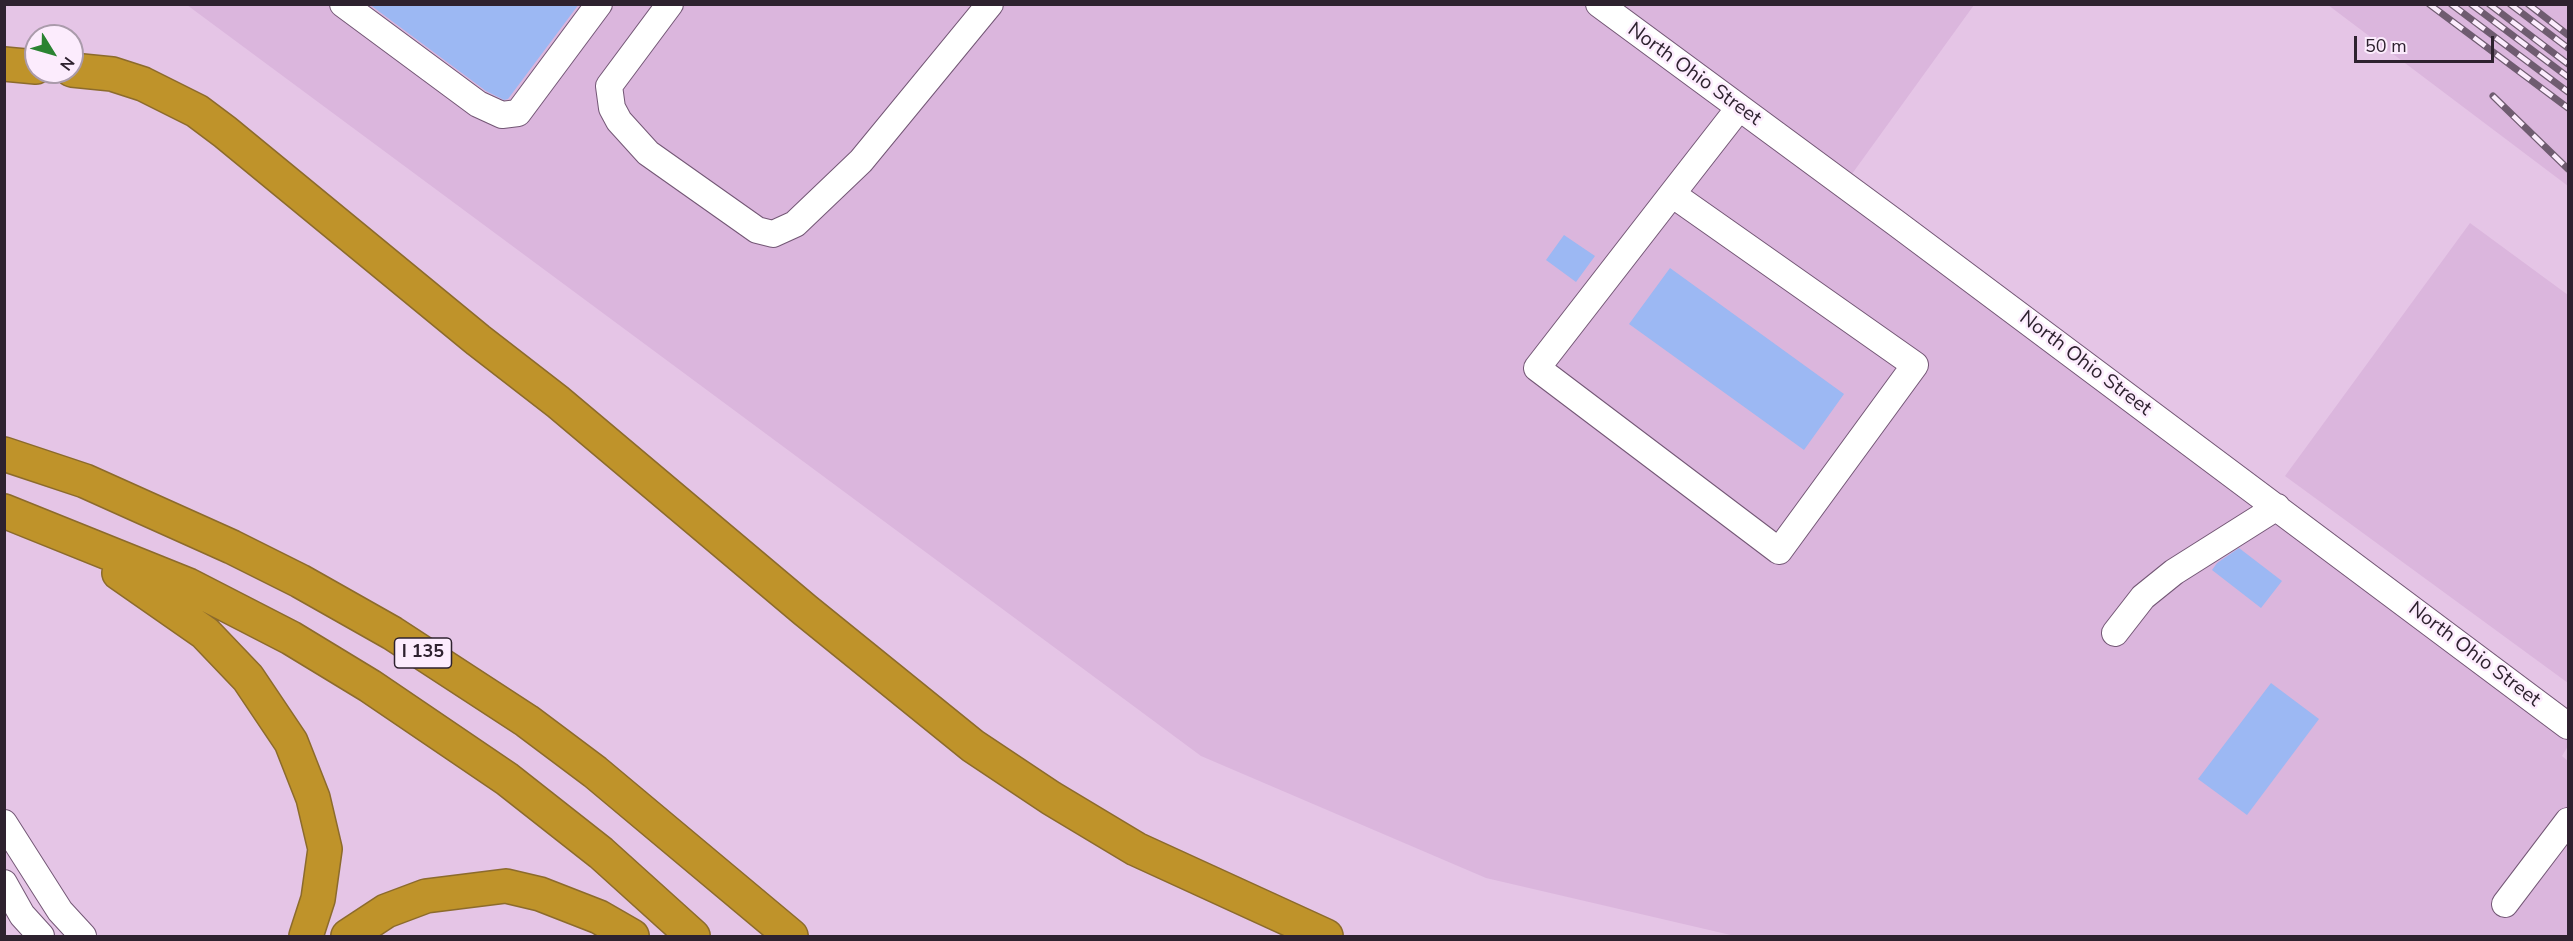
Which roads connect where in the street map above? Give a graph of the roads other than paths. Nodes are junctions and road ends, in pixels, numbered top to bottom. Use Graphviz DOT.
graph roads {
  1 [pos="344,4"];
  2 [pos="599,4"];
  3 [pos="670,4"];
  4 [pos="990,4"];
  5 [pos="1599,4"];
  6 [pos="4,64"];
  7 [pos="24,66"];
  8 [pos="84,71"];
  9 [pos="1739,108"];
  10 [pos="1672,194"];
  11 [pos="4,454"];
  12 [pos="2277,507"];
  13 [pos="4,511"];
  14 [pos="44,525"];
  15 [pos="2115,633"];
  16 [pos="2568,726"];
  17 [pos="2568,822"];
  18 [pos="4,823"];
  19 [pos="4,883"];
  20 [pos="2505,904"];
  21 [pos="41,936"];
  22 [pos="83,936"];
  23 [pos="306,936"];
  24 [pos="348,936"];
  25 [pos="632,936"];
  26 [pos="693,936"];
  27 [pos="791,936"];
  28 [pos="1326,936"];
  1 -- 2 [label="street"];
  3 -- 4 [label="street"];
  5 -- 9 [label="street, North Ohio Street"];
  6 -- 7 [label="highway"];
  8 -- 28 [label="highway"];
  9 -- 10 [label="street"];
  9 -- 12 [label="street, North Ohio Street"];
  10 -- 10 [label="street"];
  11 -- 27 [label="highway, I 135"];
  12 -- 15 [label="street"];
  12 -- 16 [label="street, North Ohio Street"];
  13 -- 14 [label="highway, I 135"];
  14 -- 23 [label="highway"];
  14 -- 26 [label="highway, I 135"];
  17 -- 20 [label="street"];
  18 -- 22 [label="street"];
  19 -- 21 [label="street"];
  24 -- 25 [label="highway"];
}
